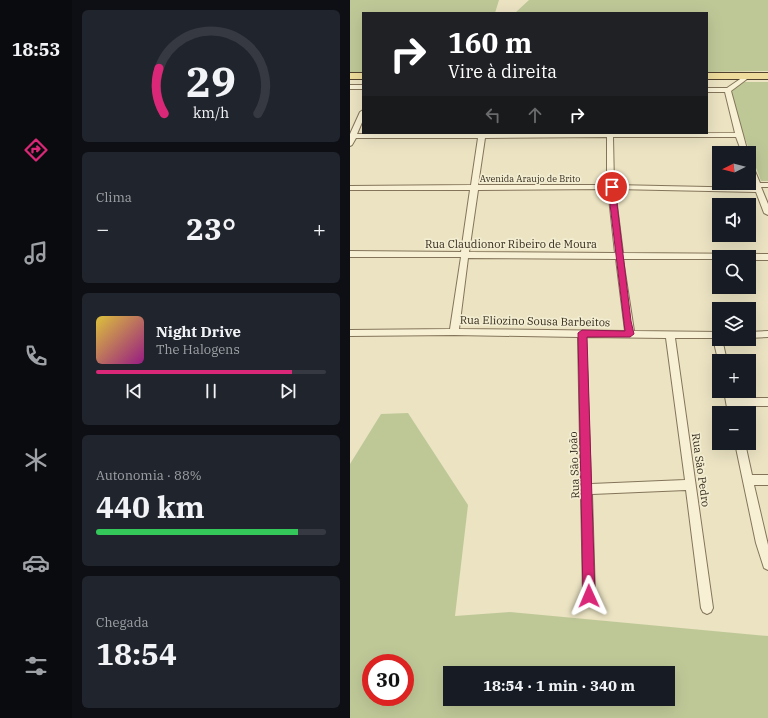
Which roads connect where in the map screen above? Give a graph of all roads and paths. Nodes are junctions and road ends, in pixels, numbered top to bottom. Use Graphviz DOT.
graph roads {
  1 [pos="350,76"];
  2 [pos="362,76"];
  3 [pos="708,76"];
  4 [pos="748,76"];
  5 [pos="768,76"];
  6 [pos="350,87"];
  7 [pos="362,87"];
  8 [pos="708,90"];
  9 [pos="728,90"];
  10 [pos="362,114"];
  11 [pos="482,134"];
  12 [pos="610,134"];
  13 [pos="739,135"];
  14 [pos="352,136"];
  15 [pos="350,144"];
  16 [pos="743,146"];
  17 [pos="756,184"];
  18 [pos="768,185"];
  19 [pos="475,187"];
  20 [pos="612,187"];
  21 [pos="757,187"];
  22 [pos="350,188"];
  23 [pos="768,213"];
  24 [pos="350,254"];
  25 [pos="466,254"];
  26 [pos="619,256"];
  27 [pos="768,257"];
  28 [pos="454,332"];
  29 [pos="350,333"];
  30 [pos="582,333"];
  31 [pos="630,334"];
  32 [pos="670,334"];
  33 [pos="768,334"];
  34 [pos="712,335"];
  35 [pos="756,335"];
  36 [pos="730,398"];
  37 [pos="731,402"];
  38 [pos="768,402"];
  39 [pos="732,406"];
  40 [pos="742,450"];
  41 [pos="748,480"];
  42 [pos="768,480"];
  43 [pos="691,485"];
  44 [pos="587,489"];
  45 [pos="768,564"];
  46 [pos="589,596"];
  47 [pos="707,608"];
  1 -- 2 [label="main road"];
  3 -- 4 [label="main road"];
  4 -- 5 [label="main road"];
  4 -- 9 [label="street"];
  6 -- 7 [label="street"];
  8 -- 9 [label="street"];
  9 -- 13 [label="street"];
  10 -- 14 [label="street"];
  11 -- 12 [label="street"];
  11 -- 14 [label="street"];
  11 -- 19 [label="street"];
  12 -- 13 [label="street"];
  12 -- 20 [label="street"];
  13 -- 16 [label="street"];
  14 -- 15 [label="street"];
  17 -- 21 [label="street"];
  18 -- 21 [label="street, Avenida Araujo de Brito"];
  19 -- 20 [label="street, Avenida Araujo de Brito"];
  19 -- 22 [label="street, Avenida Araujo de Brito"];
  19 -- 25 [label="street"];
  20 -- 21 [label="street, Avenida Araujo de Brito"];
  20 -- 26 [label="street"];
  21 -- 23 [label="street"];
  24 -- 25 [label="street, Rua Claudionor Ribeiro de Moura"];
  25 -- 26 [label="street, Rua Claudionor Ribeiro de Moura"];
  25 -- 28 [label="street"];
  26 -- 27 [label="street, Rua Claudionor Ribeiro de Moura"];
  26 -- 31 [label="street"];
  28 -- 29 [label="street, Rua Eliozino Sousa Barbeitos"];
  28 -- 30 [label="street, Rua Eliozino Sousa Barbeitos"];
  30 -- 31 [label="street, Rua Eliozino Sousa Barbeitos"];
  30 -- 44 [label="street, Rua São João"];
  31 -- 32 [label="street, Rua Eliozino Sousa Barbeitos"];
  32 -- 34 [label="street, Rua Eliozino Sousa Barbeitos"];
  32 -- 43 [label="street, Rua São Pedro"];
  33 -- 35 [label="street"];
  36 -- 37 [label="street"];
  37 -- 38 [label="street"];
  37 -- 39 [label="street"];
  40 -- 41 [label="street"];
  41 -- 42 [label="street"];
  41 -- 45 [label="street"];
  43 -- 44 [label="street"];
  43 -- 47 [label="street, Rua São Pedro"];
  44 -- 46 [label="street, Rua São João"];
}
